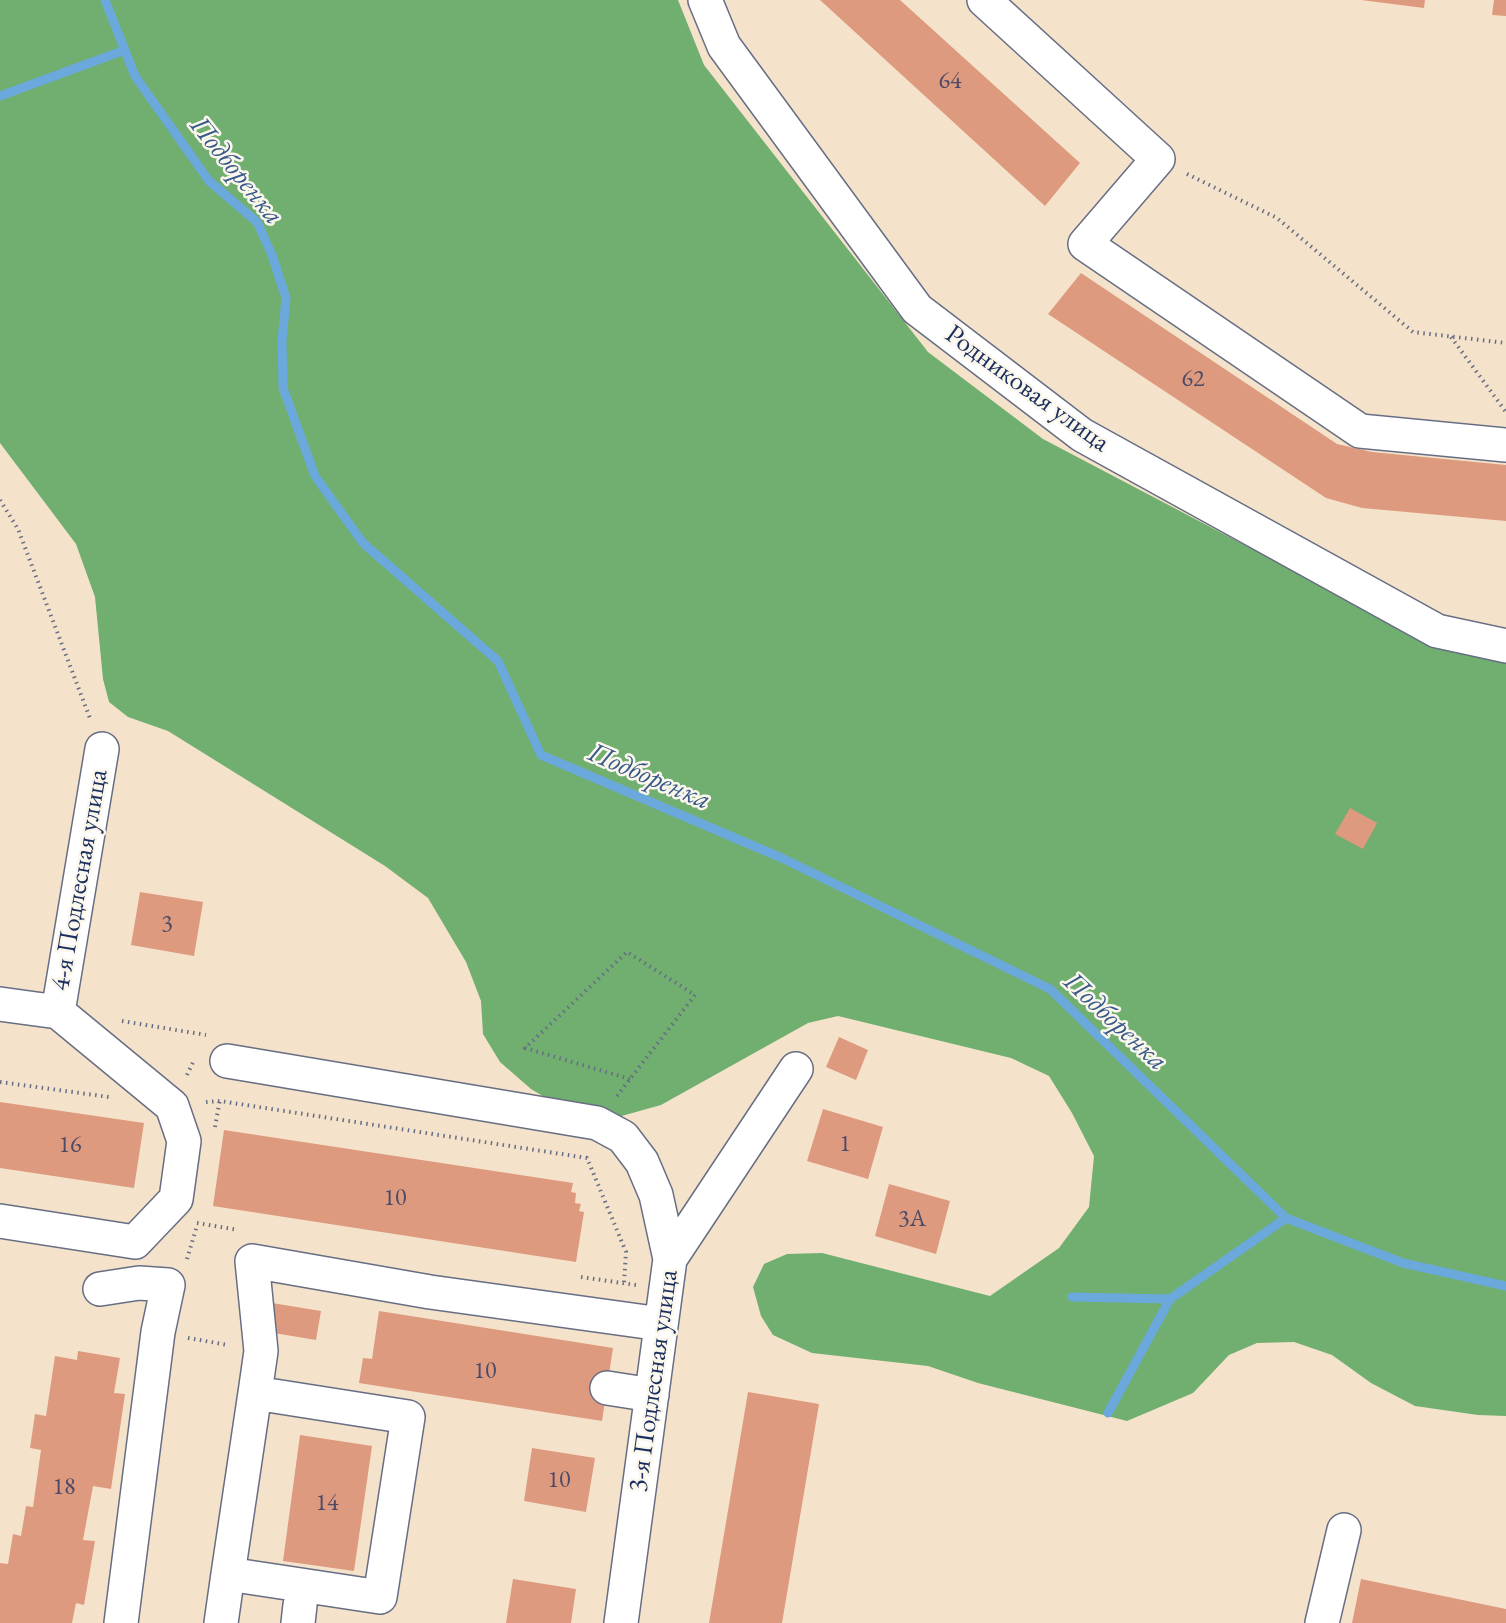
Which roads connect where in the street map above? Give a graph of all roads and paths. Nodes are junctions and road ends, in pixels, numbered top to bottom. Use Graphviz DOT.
graph roads {
  1 [pos="705,0"];
  2 [pos="984,0"];
  3 [pos="1158,159"];
  4 [pos="1450,336"];
  5 [pos="1506,344"];
  6 [pos="1506,412"];
  7 [pos="1506,445"];
  8 [pos="0,500"];
  9 [pos="1506,646"];
  10 [pos="102,749"];
  11 [pos="0,1004"];
  12 [pos="58,1012"];
  13 [pos="115,1020"];
  14 [pos="208,1054"];
  15 [pos="796,1069"];
  16 [pos="630,1079"];
  17 [pos="0,1082"];
  18 [pos="115,1098"];
  19 [pos="172,1106"];
  20 [pos="597,1123"];
  21 [pos="0,1221"];
  22 [pos="670,1258"];
  23 [pos="624,1283"];
  24 [pos="100,1289"];
  25 [pos="661,1324"];
  26 [pos="158,1332"];
  27 [pos="261,1351"];
  28 [pos="607,1388"];
  29 [pos="255,1393"];
  30 [pos="652,1395"];
  31 [pos="1344,1530"];
  32 [pos="228,1574"];
  33 [pos="121,1623"];
  34 [pos="221,1623"];
  35 [pos="621,1623"];
  36 [pos="1322,1623"];
  1 -- 9 [label="street, Родниковая улица"];
  2 -- 3 [label="street"];
  3 -- 4 [label="path"];
  3 -- 7 [label="street"];
  4 -- 5 [label="path"];
  4 -- 6 [label="path"];
  8 -- 10 [label="path"];
  10 -- 12 [label="street, 4-я Подлесная улица"];
  11 -- 12 [label="street"];
  12 -- 19 [label="street"];
  13 -- 14 [label="path"];
  14 -- 19 [label="path"];
  14 -- 20 [label="street"];
  15 -- 22 [label="street, 3-я Подлесная улица"];
  16 -- 16 [label="path"];
  16 -- 20 [label="path"];
  17 -- 18 [label="path"];
  19 -- 21 [label="street"];
  19 -- 23 [label="path"];
  20 -- 22 [label="street"];
  22 -- 25 [label="street, 3-я Подлесная улица"];
  24 -- 26 [label="street"];
  25 -- 27 [label="street"];
  25 -- 30 [label="street, 3-я Подлесная улица"];
  26 -- 27 [label="path"];
  26 -- 33 [label="street"];
  27 -- 29 [label="street"];
  28 -- 30 [label="street"];
  29 -- 32 [label="street"];
  29 -- 32 [label="street"];
  30 -- 35 [label="street, 3-я Подлесная улица"];
  31 -- 36 [label="street"];
  32 -- 34 [label="street"];
}
